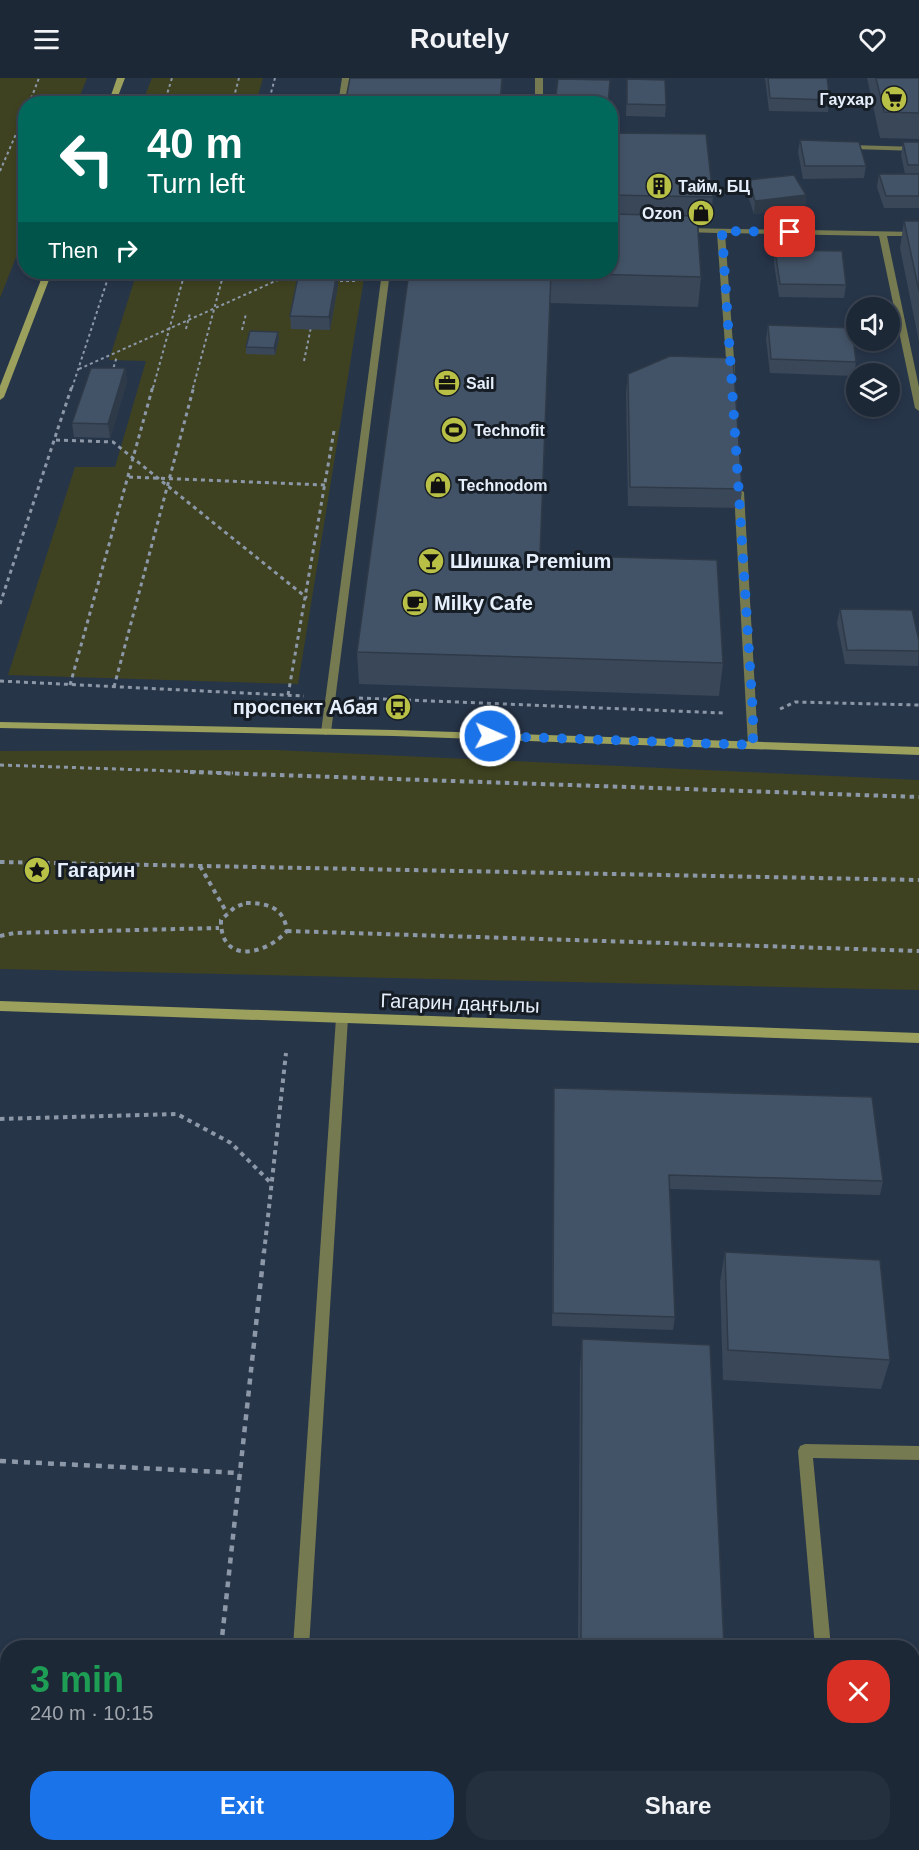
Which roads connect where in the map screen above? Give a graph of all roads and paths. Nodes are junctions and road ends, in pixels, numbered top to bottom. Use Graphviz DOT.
graph roads {
  1 [pos="39,78"];
  2 [pos="121,78"];
  3 [pos="172,78"];
  4 [pos="239,78"];
  5 [pos="275,78"];
  6 [pos="346,78"];
  7 [pos="539,78"];
  8 [pos="32,96"];
  9 [pos="114,96"];
  10 [pos="166,96"];
  11 [pos="234,96"];
  12 [pos="270,96"];
  13 [pos="343,96"];
  14 [pos="539,96"];
  15 [pos="18,129"];
  16 [pos="853,147"];
  17 [pos="919,148"];
  18 [pos="0,171"];
  19 [pos="677,230"];
  20 [pos="722,231"];
  21 [pos="882,233"];
  22 [pos="919,234"];
  23 [pos="45,279"];
  24 [pos="108,279"];
  25 [pos="183,279"];
  26 [pos="222,279"];
  27 [pos="385,279"];
  28 [pos="310,280"];
  29 [pos="330,280"];
  30 [pos="359,281"];
  31 [pos="214,309"];
  32 [pos="190,313"];
  33 [pos="246,315"];
  34 [pos="313,318"];
  35 [pos="186,329"];
  36 [pos="242,330"];
  37 [pos="117,356"];
  38 [pos="304,361"];
  39 [pos="80,369"];
  40 [pos="111,377"];
  41 [pos="732,388"];
  42 [pos="0,397"];
  43 [pos="919,408"];
  44 [pos="334,429"];
  45 [pos="56,440"];
  46 [pos="134,458"];
  47 [pos="129,477"];
  48 [pos="159,478"];
  49 [pos="169,479"];
  50 [pos="168,485"];
  51 [pos="325,485"];
  52 [pos="738,486"];
  53 [pos="306,598"];
  54 [pos="0,604"];
  55 [pos="0,681"];
  56 [pos="70,685"];
  57 [pos="114,687"];
  58 [pos="288,695"];
  59 [pos="330,697"];
  60 [pos="919,705"];
  61 [pos="753,714"];
  62 [pos="0,725"];
  63 [pos="326,732"];
  64 [pos="753,745"];
  65 [pos="919,751"];
  66 [pos="0,765"];
  67 [pos="919,797"];
  68 [pos="0,862"];
  69 [pos="200,866"];
  70 [pos="919,880"];
  71 [pos="227,913"];
  72 [pos="219,928"];
  73 [pos="287,931"];
  74 [pos="0,936"];
  75 [pos="919,951"];
  76 [pos="0,1006"];
  77 [pos="342,1018"];
  78 [pos="919,1038"];
  79 [pos="286,1053"];
  80 [pos="0,1119"];
  81 [pos="272,1183"];
  82 [pos="919,1454"];
  83 [pos="0,1461"];
  84 [pos="240,1473"];
  85 [pos="222,1640"];
  86 [pos="301,1640"];
  87 [pos="823,1640"];
  1 -- 8 [label="path"];
  2 -- 9 [label="street"];
  3 -- 10 [label="path"];
  4 -- 11 [label="path"];
  5 -- 12 [label="path"];
  6 -- 13 [label="street"];
  7 -- 14 [label="street"];
  15 -- 18 [label="path"];
  16 -- 17 [label="street"];
  19 -- 20 [label="street"];
  20 -- 21 [label="street"];
  20 -- 41 [label="street"];
  21 -- 22 [label="street"];
  21 -- 43 [label="street"];
  23 -- 42 [label="street"];
  24 -- 39 [label="path"];
  25 -- 46 [label="path"];
  26 -- 31 [label="path"];
  27 -- 59 [label="street"];
  28 -- 31 [label="path"];
  29 -- 30 [label="path"];
  31 -- 39 [label="path"];
  31 -- 49 [label="path"];
  32 -- 35 [label="path"];
  33 -- 36 [label="path"];
  34 -- 38 [label="path"];
  37 -- 40 [label="path"];
  39 -- 45 [label="path"];
  44 -- 51 [label="path"];
  45 -- 46 [label="path"];
  45 -- 54 [label="path"];
  46 -- 47 [label="path"];
  46 -- 48 [label="path"];
  47 -- 48 [label="path"];
  47 -- 56 [label="path"];
  48 -- 49 [label="path"];
  48 -- 50 [label="path"];
  49 -- 50 [label="path"];
  49 -- 51 [label="path"];
  50 -- 53 [label="path"];
  50 -- 57 [label="path"];
  51 -- 53 [label="path"];
  52 -- 61 [label="street"];
  53 -- 58 [label="path"];
  55 -- 56 [label="path"];
  56 -- 57 [label="path"];
  57 -- 58 [label="path"];
  58 -- 59 [label="path"];
  59 -- 61 [label="path"];
  59 -- 63 [label="street"];
  60 -- 61 [label="path"];
  61 -- 64 [label="street"];
  62 -- 63 [label="street"];
  63 -- 64 [label="street"];
  64 -- 65 [label="street"];
  66 -- 67 [label="path"];
  68 -- 69 [label="path"];
  69 -- 70 [label="path"];
  69 -- 71 [label="path"];
  71 -- 72 [label="path"];
  71 -- 73 [label="path"];
  72 -- 73 [label="path"];
  72 -- 74 [label="path"];
  73 -- 75 [label="path"];
  76 -- 77 [label="street, Гагарин даңғылы"];
  77 -- 78 [label="street, Гагарин даңғылы"];
  77 -- 86 [label="street"];
  79 -- 81 [label="path"];
  80 -- 81 [label="path"];
  81 -- 84 [label="path"];
  82 -- 87 [label="street"];
  83 -- 84 [label="path"];
  84 -- 85 [label="path"];
}
